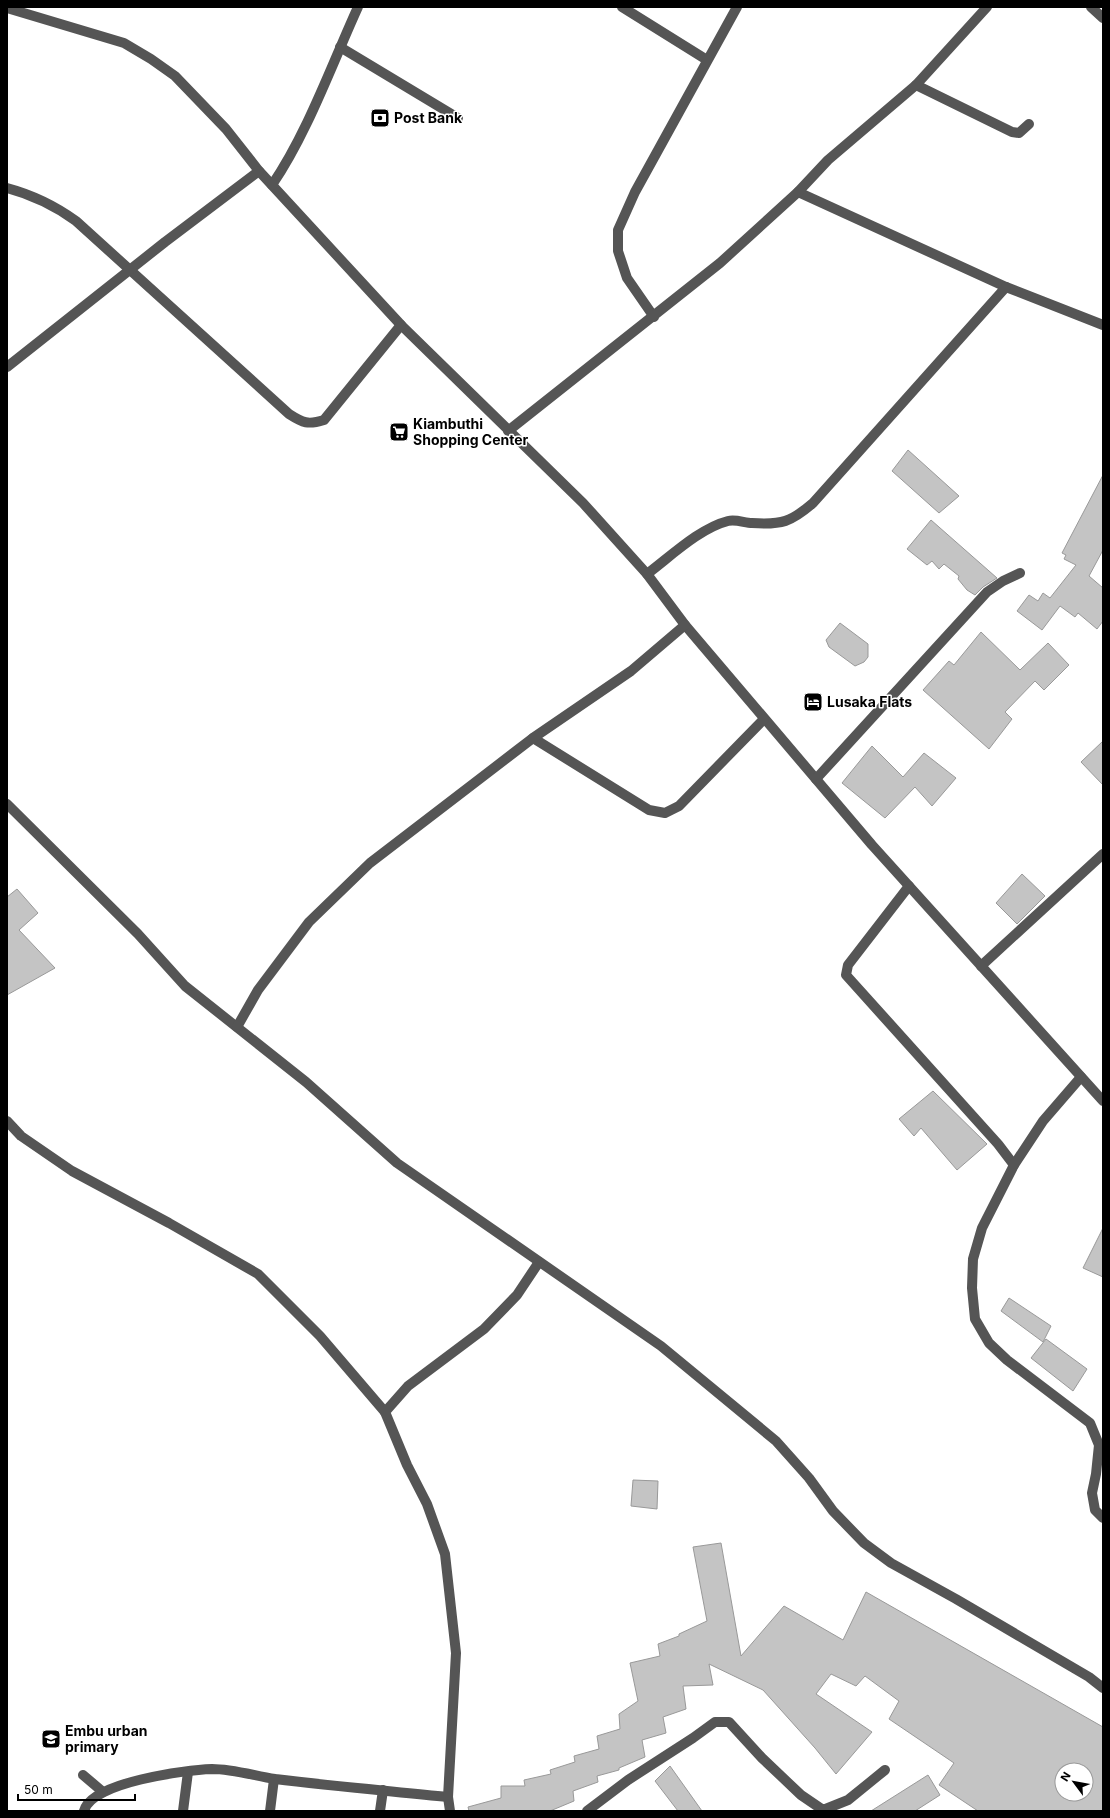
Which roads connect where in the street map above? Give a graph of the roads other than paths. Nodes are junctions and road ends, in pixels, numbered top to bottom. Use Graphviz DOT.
graph roads {
  1 [pos="358,7"];
  2 [pos="622,7"];
  3 [pos="737,7"];
  4 [pos="987,7"];
  5 [pos="1091,7"];
  6 [pos="7,8"];
  7 [pos="1103,18"];
  8 [pos="340,47"];
  9 [pos="707,60"];
  10 [pos="916,84"];
  11 [pos="458,118"];
  12 [pos="1029,124"];
  13 [pos="259,171"];
  14 [pos="272,185"];
  15 [pos="7,188"];
  16 [pos="798,192"];
  17 [pos="130,270"];
  18 [pos="1006,287"];
  19 [pos="654,317"];
  20 [pos="401,325"];
  21 [pos="1103,325"];
  22 [pos="7,367"];
  23 [pos="508,431"];
  24 [pos="1020,573"];
  25 [pos="647,574"];
  26 [pos="685,626"];
  27 [pos="764,718"];
  28 [pos="533,738"];
  29 [pos="816,779"];
  30 [pos="7,804"];
  31 [pos="1103,854"];
  32 [pos="909,886"];
  33 [pos="981,966"];
  34 [pos="237,1027"];
  35 [pos="1081,1078"];
  36 [pos="1103,1101"];
  37 [pos="7,1121"];
  38 [pos="1014,1165"];
  39 [pos="539,1262"];
  40 [pos="384,1412"];
  41 [pos="1103,1518"];
  42 [pos="1103,1688"];
  43 [pos="885,1770"];
  44 [pos="188,1772"];
  45 [pos="83,1775"];
  46 [pos="274,1778"];
  47 [pos="383,1790"];
  48 [pos="103,1792"];
  49 [pos="448,1797"];
  50 [pos="84,1811"];
  51 [pos="183,1811"];
  52 [pos="270,1811"];
  53 [pos="380,1811"];
  54 [pos="450,1811"];
  55 [pos="587,1811"];
  1 -- 8 [label="street"];
  2 -- 9 [label="street"];
  3 -- 9 [label="street"];
  4 -- 10 [label="street"];
  5 -- 7 [label="street"];
  6 -- 13 [label="street"];
  8 -- 11 [label="street"];
  8 -- 14 [label="street"];
  9 -- 19 [label="street"];
  10 -- 12 [label="street"];
  10 -- 16 [label="street"];
  13 -- 14 [label="street"];
  13 -- 17 [label="street"];
  14 -- 20 [label="street"];
  15 -- 17 [label="street"];
  16 -- 18 [label="street"];
  16 -- 19 [label="street"];
  17 -- 20 [label="street"];
  17 -- 22 [label="street"];
  18 -- 21 [label="street"];
  18 -- 25 [label="street"];
  19 -- 23 [label="street"];
  20 -- 23 [label="street"];
  23 -- 25 [label="street"];
  24 -- 29 [label="street"];
  25 -- 26 [label="street"];
  26 -- 27 [label="street"];
  26 -- 28 [label="street"];
  27 -- 28 [label="street"];
  27 -- 29 [label="street"];
  28 -- 34 [label="street"];
  29 -- 32 [label="street"];
  30 -- 34 [label="street"];
  31 -- 33 [label="street"];
  32 -- 33 [label="street"];
  32 -- 38 [label="street"];
  33 -- 35 [label="street"];
  34 -- 39 [label="street"];
  35 -- 36 [label="street"];
  35 -- 38 [label="street"];
  37 -- 40 [label="street"];
  38 -- 41 [label="street"];
  39 -- 40 [label="street"];
  39 -- 42 [label="street"];
  40 -- 49 [label="street"];
  43 -- 55 [label="street"];
  44 -- 46 [label="street"];
  44 -- 48 [label="street"];
  44 -- 51 [label="street"];
  45 -- 48 [label="street"];
  46 -- 47 [label="street"];
  46 -- 52 [label="street"];
  47 -- 49 [label="street"];
  47 -- 53 [label="street"];
  48 -- 50 [label="street"];
  49 -- 54 [label="street"];
}
